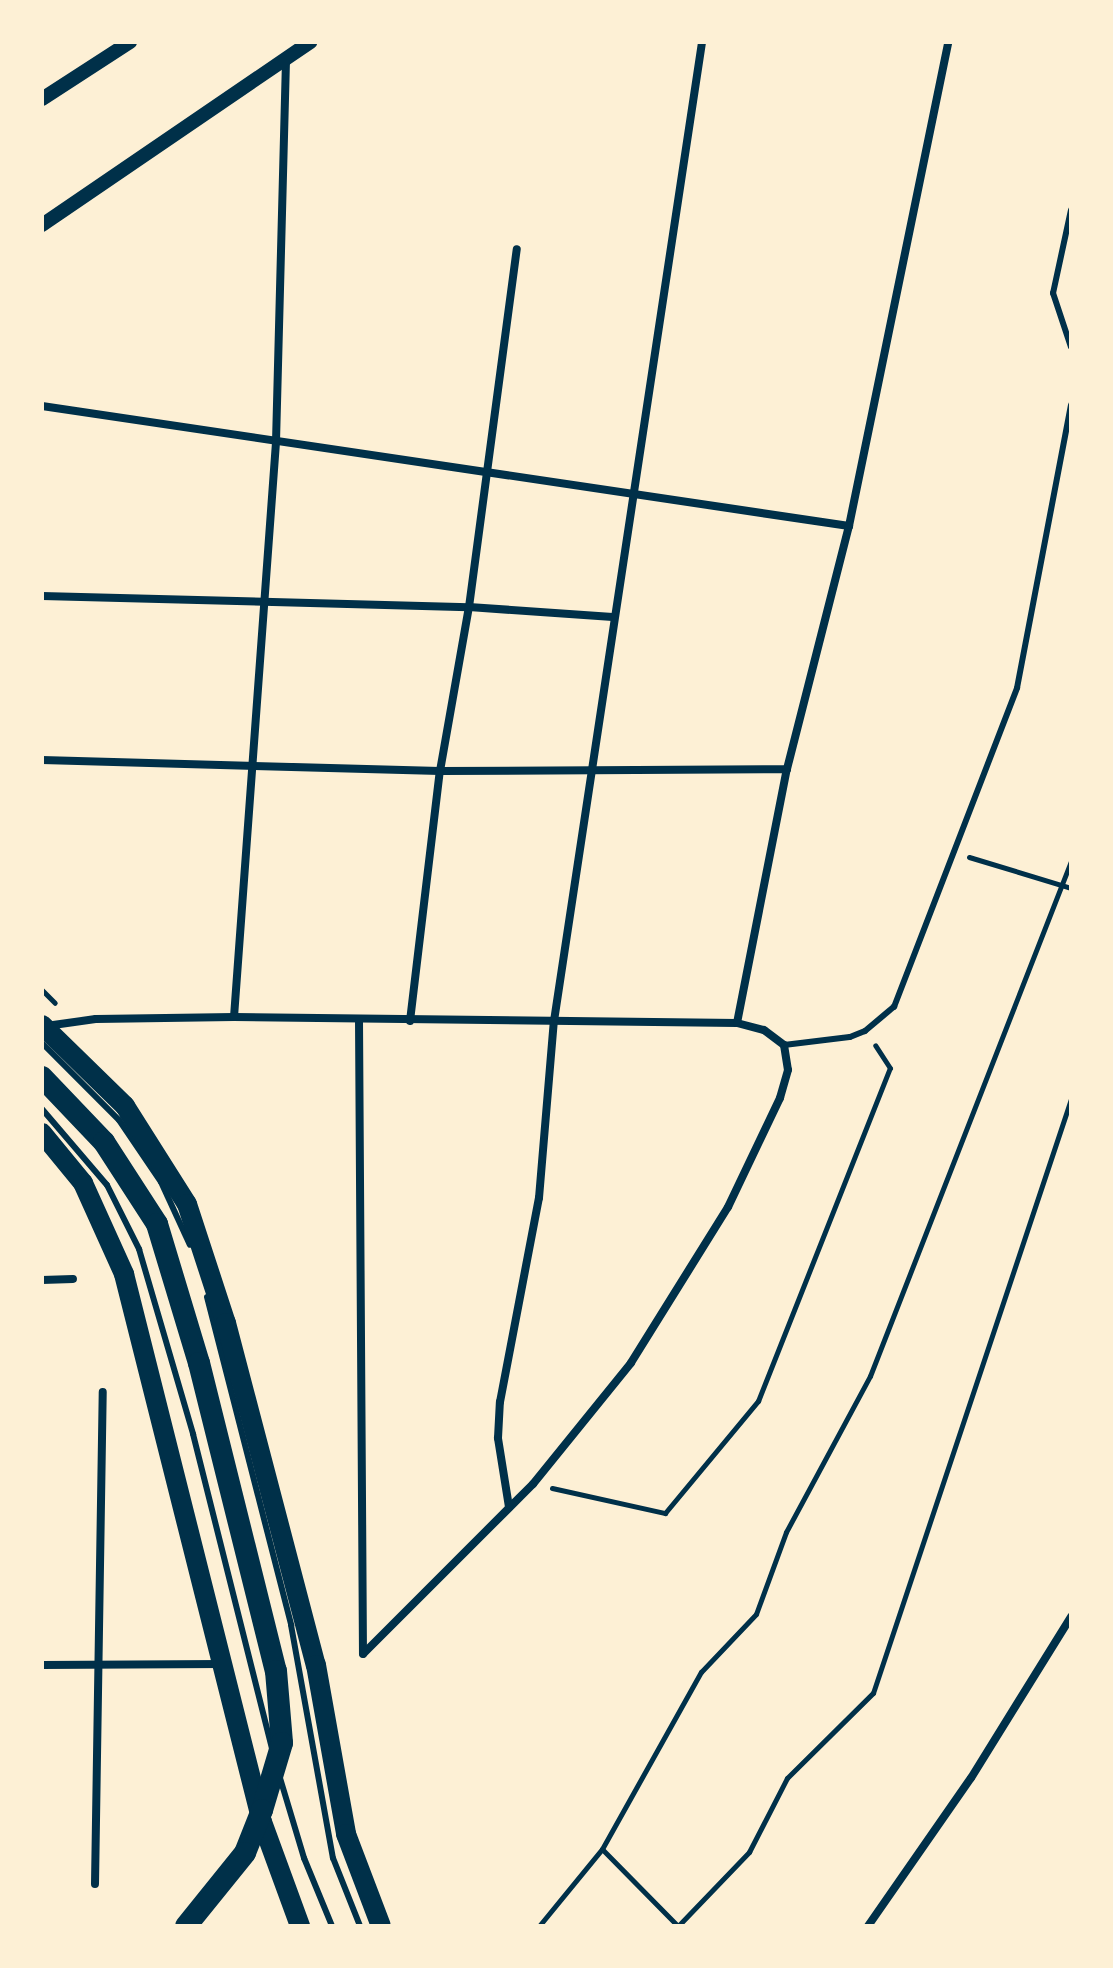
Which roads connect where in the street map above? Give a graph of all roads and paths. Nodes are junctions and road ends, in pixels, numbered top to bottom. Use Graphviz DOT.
graph roads {
  1 [pos="130,42"];
  2 [pos="310,42"];
  3 [pos="702,42"];
  4 [pos="948,42"];
  5 [pos="286,58"];
  6 [pos="42,99"];
  7 [pos="1071,210"];
  8 [pos="42,225"];
  9 [pos="517,249"];
  10 [pos="1071,347"];
  11 [pos="1071,405"];
  12 [pos="42,406"];
  13 [pos="276,442"];
  14 [pos="486,470"];
  15 [pos="631,490"];
  16 [pos="849,526"];
  17 [pos="42,596"];
  18 [pos="264,601"];
  19 [pos="469,607"];
  20 [pos="613,617"];
  21 [pos="42,760"];
  22 [pos="251,766"];
  23 [pos="787,769"];
  24 [pos="592,770"];
  25 [pos="440,771"];
  26 [pos="957,854"];
  27 [pos="1071,861"];
  28 [pos="1071,888"];
  29 [pos="234,1017"];
  30 [pos="359,1020"];
  31 [pos="410,1021"];
  32 [pos="554,1021"];
  33 [pos="737,1023"];
  34 [pos="43,1031"];
  35 [pos="865,1031"];
  36 [pos="784,1045"];
  37 [pos="42,1077"];
  38 [pos="1071,1099"];
  39 [pos="42,1109"];
  40 [pos="42,1133"];
  41 [pos="73,1279"];
  42 [pos="42,1280"];
  43 [pos="103,1392"];
  44 [pos="533,1484"];
  45 [pos="509,1507"];
  46 [pos="1071,1617"];
  47 [pos="99,1664"];
  48 [pos="223,1664"];
  49 [pos="42,1665"];
  50 [pos="602,1849"];
  51 [pos="95,1884"];
  52 [pos="186,1926"];
  53 [pos="300,1926"];
  54 [pos="332,1926"];
  55 [pos="360,1926"];
  56 [pos="381,1926"];
  57 [pos="539,1926"];
  58 [pos="678,1926"];
  59 [pos="868,1926"];
  1 -- 6 [label="street"];
  2 -- 5 [label="street"];
  3 -- 15 [label="street"];
  4 -- 16 [label="street"];
  5 -- 8 [label="street"];
  5 -- 13 [label="street"];
  7 -- 10 [label="lane"];
  9 -- 14 [label="street"];
  11 -- 26 [label="lane"];
  12 -- 13 [label="street"];
  13 -- 14 [label="street"];
  13 -- 18 [label="street"];
  14 -- 15 [label="street"];
  14 -- 19 [label="street"];
  15 -- 16 [label="street"];
  15 -- 20 [label="street"];
  16 -- 23 [label="street"];
  17 -- 18 [label="street"];
  18 -- 19 [label="street"];
  18 -- 22 [label="street"];
  19 -- 20 [label="street"];
  19 -- 25 [label="street"];
  20 -- 24 [label="street"];
  21 -- 22 [label="street"];
  22 -- 25 [label="street"];
  22 -- 29 [label="street"];
  23 -- 24 [label="street"];
  23 -- 33 [label="street"];
  24 -- 25 [label="street"];
  24 -- 32 [label="street"];
  25 -- 31 [label="street"];
  26 -- 28 [label="path"];
  26 -- 35 [label="lane"];
  27 -- 50 [label="path"];
  29 -- 30 [label="street"];
  29 -- 34 [label="street"];
  30 -- 31 [label="street"];
  30 -- 45 [label="street"];
  31 -- 32 [label="street"];
  32 -- 33 [label="street"];
  32 -- 45 [label="street"];
  33 -- 36 [label="street"];
  34 -- 55 [label="lane"];
  34 -- 56 [label="main road"];
  35 -- 36 [label="lane"];
  35 -- 44 [label="path"];
  36 -- 44 [label="street"];
  37 -- 52 [label="highway"];
  38 -- 58 [label="path"];
  39 -- 54 [label="lane"];
  40 -- 48 [label="main road"];
  41 -- 42 [label="street"];
  43 -- 47 [label="street"];
  44 -- 45 [label="street"];
  46 -- 59 [label="street"];
  47 -- 48 [label="street"];
  47 -- 49 [label="street"];
  47 -- 51 [label="street"];
  48 -- 53 [label="main road"];
  50 -- 57 [label="path"];
  50 -- 58 [label="path"];
}
